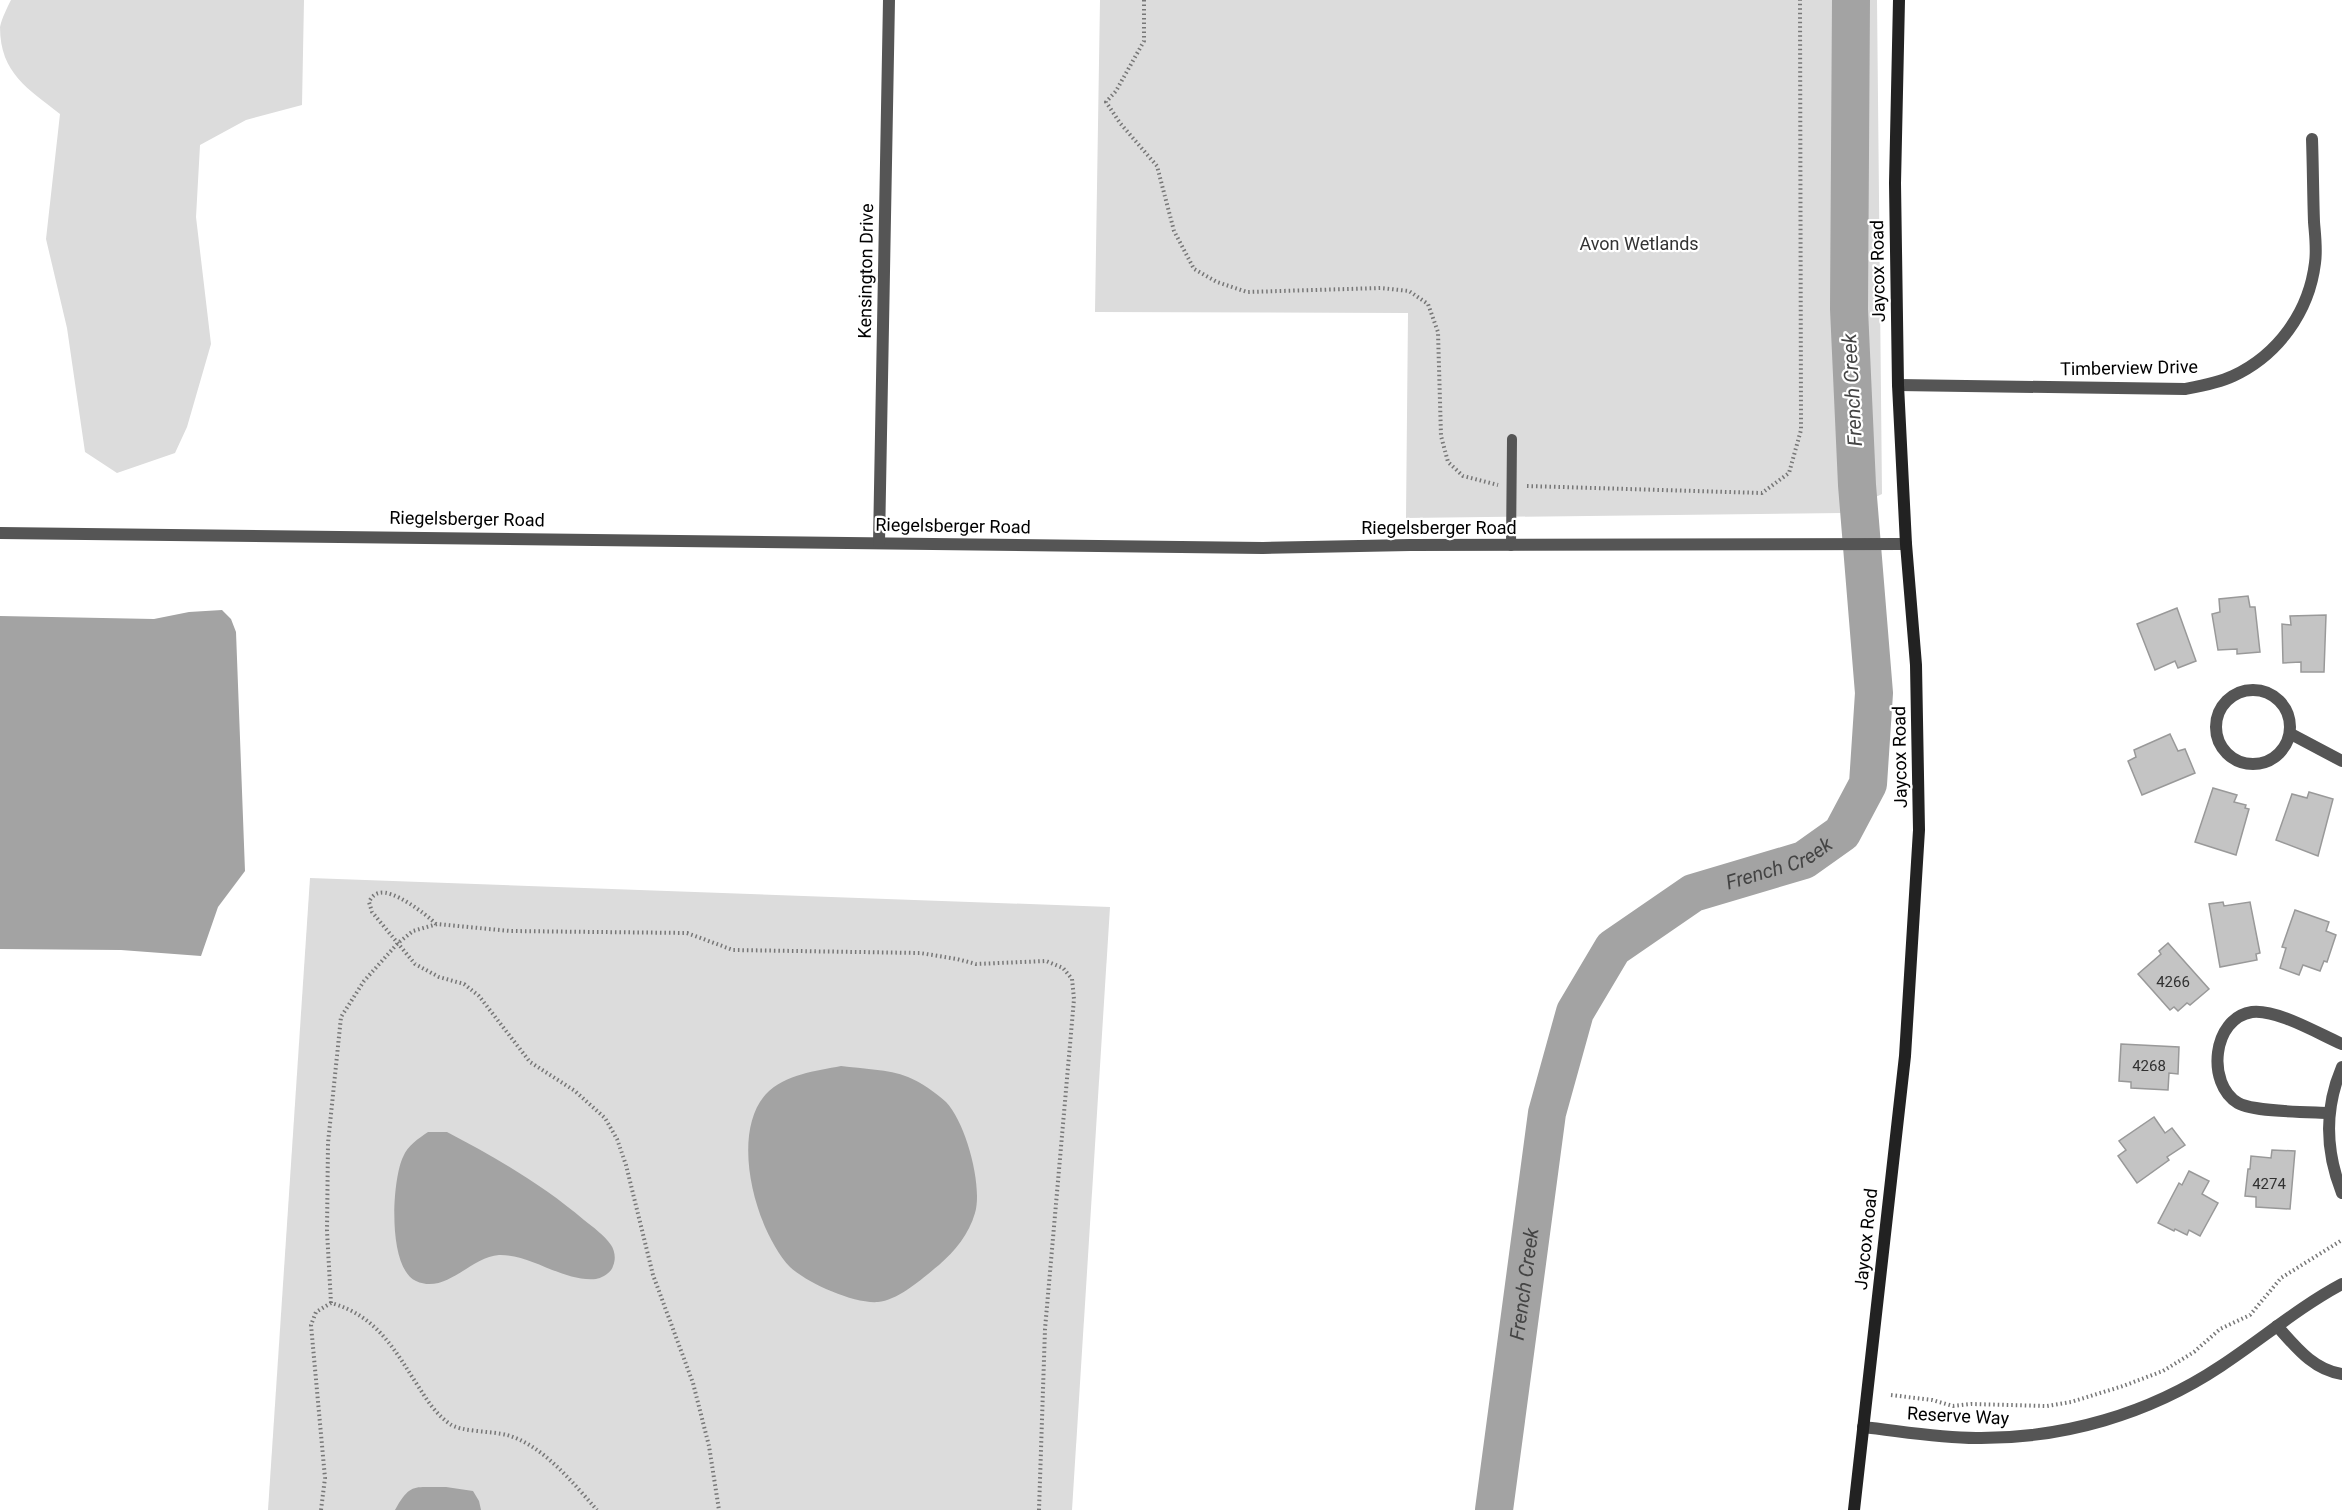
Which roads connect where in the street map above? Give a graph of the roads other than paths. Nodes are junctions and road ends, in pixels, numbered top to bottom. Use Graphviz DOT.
graph roads {
  1 [pos="889,0"];
  2 [pos="1899,0"];
  3 [pos="2312,139"];
  4 [pos="1898,385"];
  5 [pos="1512,439"];
  6 [pos="0,533"];
  7 [pos="879,543"];
  8 [pos="1906,544"];
  9 [pos="1510,546"];
  10 [pos="2290,734"];
  11 [pos="2342,761"];
  12 [pos="2342,1044"];
  13 [pos="2342,1067"];
  14 [pos="2329,1113"];
  15 [pos="2342,1193"];
  16 [pos="2342,1284"];
  17 [pos="2277,1326"];
  18 [pos="2342,1374"];
  19 [pos="1863,1427"];
  20 [pos="1854,1510"];
  1 -- 7 [label="street, Kensington Drive"];
  2 -- 4 [label="street, Jaycox Road"];
  3 -- 4 [label="street, Timberview Drive"];
  4 -- 8 [label="street, Jaycox Road"];
  5 -- 9 [label="lane"];
  6 -- 7 [label="street, Riegelsberger Road"];
  7 -- 9 [label="street, Riegelsberger Road"];
  8 -- 9 [label="street, Riegelsberger Road"];
  8 -- 19 [label="street, Jaycox Road"];
  10 -- 10 [label="street"];
  10 -- 11 [label="street"];
  12 -- 14 [label="street"];
  13 -- 14 [label="street"];
  14 -- 15 [label="street"];
  16 -- 17 [label="street, Reserve Way"];
  17 -- 18 [label="street"];
  17 -- 19 [label="street, Reserve Way"];
  19 -- 20 [label="street, Jaycox Road"];
}
